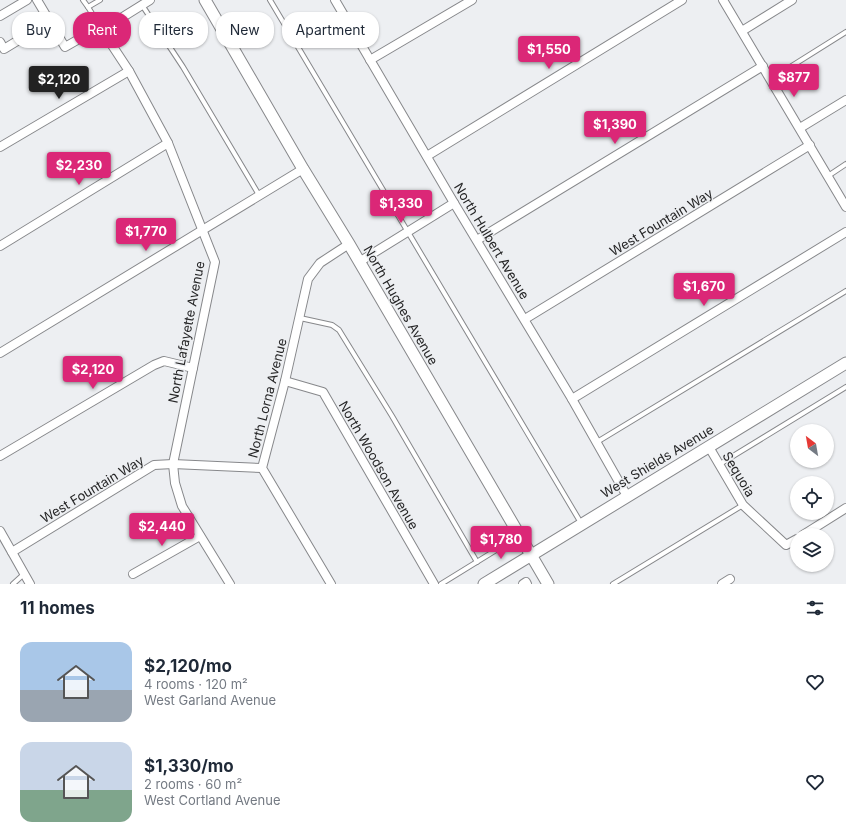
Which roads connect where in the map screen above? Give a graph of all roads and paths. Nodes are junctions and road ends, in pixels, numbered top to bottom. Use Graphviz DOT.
graph roads {
  1 [pos="27,0"];
  2 [pos="37,0"];
  3 [pos="83,0"];
  4 [pos="100,0"];
  5 [pos="150,0"];
  6 [pos="205,0"];
  7 [pos="270,0"];
  8 [pos="335,0"];
  9 [pos="472,0"];
  10 [pos="682,0"];
  11 [pos="724,0"];
  12 [pos="792,0"];
  13 [pos="142,5"];
  14 [pos="88,7"];
  15 [pos="44,12"];
  16 [pos="91,12"];
  17 [pos="130,12"];
  18 [pos="0,16"];
  19 [pos="742,31"];
  20 [pos="846,32"];
  21 [pos="0,42"];
  22 [pos="12,44"];
  23 [pos="114,48"];
  24 [pos="370,60"];
  25 [pos="763,66"];
  26 [pos="129,71"];
  27 [pos="771,79"];
  28 [pos="846,100"];
  29 [pos="800,128"];
  30 [pos="168,143"];
  31 [pos="810,145"];
  32 [pos="0,147"];
  33 [pos="427,156"];
  34 [pos="846,164"];
  35 [pos="303,169"];
  36 [pos="828,176"];
  37 [pos="259,195"];
  38 [pos="454,203"];
  39 [pos="846,207"];
  40 [pos="203,230"];
  41 [pos="408,232"];
  42 [pos="846,232"];
  43 [pos="477,240"];
  44 [pos="349,244"];
  45 [pos="0,246"];
  46 [pos="359,262"];
  47 [pos="846,291"];
  48 [pos="299,318"];
  49 [pos="525,319"];
  50 [pos="0,353"];
  51 [pos="846,362"];
  52 [pos="193,368"];
  53 [pos="285,381"];
  54 [pos="846,387"];
  55 [pos="572,399"];
  56 [pos="596,442"];
  57 [pos="709,447"];
  58 [pos="0,456"];
  59 [pos="173,464"];
  60 [pos="719,464"];
  61 [pos="262,468"];
  62 [pos="627,496"];
  63 [pos="744,505"];
  64 [pos="846,508"];
  65 [pos="582,523"];
  66 [pos="814,528"];
  67 [pos="0,531"];
  68 [pos="200,536"];
  69 [pos="790,543"];
  70 [pos="501,547"];
  71 [pos="12,552"];
  72 [pos="531,556"];
  73 [pos="477,562"];
  74 [pos="24,574"];
  75 [pos="134,574"];
  76 [pos="730,579"];
  77 [pos="13,584"];
  78 [pos="30,584"];
  79 [pos="230,584"];
  80 [pos="331,584"];
  81 [pos="434,584"];
  82 [pos="441,584"];
  83 [pos="484,584"];
  84 [pos="548,584"];
  85 [pos="613,584"];
  86 [pos="722,584"];
  1 -- 18 [label="street"];
  2 -- 15 [label="street"];
  3 -- 14 [label="lane"];
  4 -- 14 [label="lane"];
  5 -- 13 [label="street"];
  6 -- 35 [label="street, North Hughes Avenue"];
  7 -- 41 [label="lane"];
  8 -- 24 [label="street, North Hulbert Avenue"];
  9 -- 24 [label="street"];
  10 -- 33 [label="street"];
  11 -- 19 [label="street"];
  12 -- 19 [label="street"];
  13 -- 17 [label="street"];
  13 -- 37 [label="lane"];
  14 -- 16 [label="lane"];
  19 -- 25 [label="street"];
  20 -- 27 [label="lane"];
  21 -- 22 [label="street"];
  23 -- 26 [label="street, North Lafayette Avenue"];
  24 -- 33 [label="street, North Hulbert Avenue"];
  25 -- 27 [label="street"];
  25 -- 43 [label="street"];
  26 -- 30 [label="street, North Lafayette Avenue"];
  26 -- 32 [label="street"];
  27 -- 29 [label="street"];
  28 -- 29 [label="street"];
  29 -- 31 [label="street"];
  30 -- 40 [label="street, North Lafayette Avenue"];
  30 -- 45 [label="street"];
  31 -- 36 [label="street"];
  31 -- 49 [label="street, West Fountain Way"];
  33 -- 38 [label="street, North Hulbert Avenue"];
  34 -- 36 [label="lane"];
  35 -- 37 [label="street"];
  35 -- 44 [label="street, North Hughes Avenue"];
  36 -- 39 [label="street"];
  37 -- 40 [label="street"];
  38 -- 41 [label="street"];
  38 -- 43 [label="street, North Hulbert Avenue"];
  40 -- 50 [label="street"];
  40 -- 52 [label="street, North Lafayette Avenue"];
  41 -- 46 [label="street"];
  41 -- 65 [label="lane"];
  42 -- 55 [label="street"];
  43 -- 49 [label="street, North Hulbert Avenue"];
  44 -- 46 [label="street, North Hughes Avenue"];
  44 -- 48 [label="street, North Lorna Avenue"];
  46 -- 72 [label="street, North Hughes Avenue"];
  47 -- 56 [label="lane"];
  48 -- 53 [label="street, North Lorna Avenue"];
  48 -- 73 [label="lane"];
  49 -- 55 [label="street, North Hulbert Avenue"];
  51 -- 57 [label="street, West Shields Avenue"];
  52 -- 58 [label="street"];
  52 -- 59 [label="street, North Lafayette Avenue"];
  53 -- 61 [label="street, North Lorna Avenue"];
  53 -- 81 [label="street, North Woodson Avenue"];
  54 -- 60 [label="lane"];
  55 -- 56 [label="street, North Hulbert Avenue"];
  56 -- 62 [label="street, North Hulbert Avenue"];
  57 -- 60 [label="street, Sequoia"];
  57 -- 62 [label="street, West Shields Avenue"];
  59 -- 61 [label="street, West Fountain Way"];
  59 -- 68 [label="street, North Lafayette Avenue"];
  59 -- 71 [label="street, West Fountain Way"];
  60 -- 63 [label="street, Sequoia"];
  61 -- 80 [label="street, North Lorna Avenue"];
  62 -- 65 [label="street, West Shields Avenue"];
  63 -- 69 [label="street, Sequoia"];
  63 -- 85 [label="lane"];
  64 -- 66 [label="street"];
  65 -- 72 [label="street, West Shields Avenue"];
  67 -- 71 [label="street"];
  68 -- 75 [label="street"];
  68 -- 79 [label="street, North Lafayette Avenue"];
  70 -- 73 [label="lane"];
  71 -- 74 [label="street"];
  72 -- 83 [label="street, West Shields Avenue"];
  72 -- 84 [label="street, North Hughes Avenue"];
  73 -- 82 [label="lane"];
  74 -- 77 [label="lane"];
  74 -- 78 [label="street"];
  76 -- 86 [label="street"];
}
